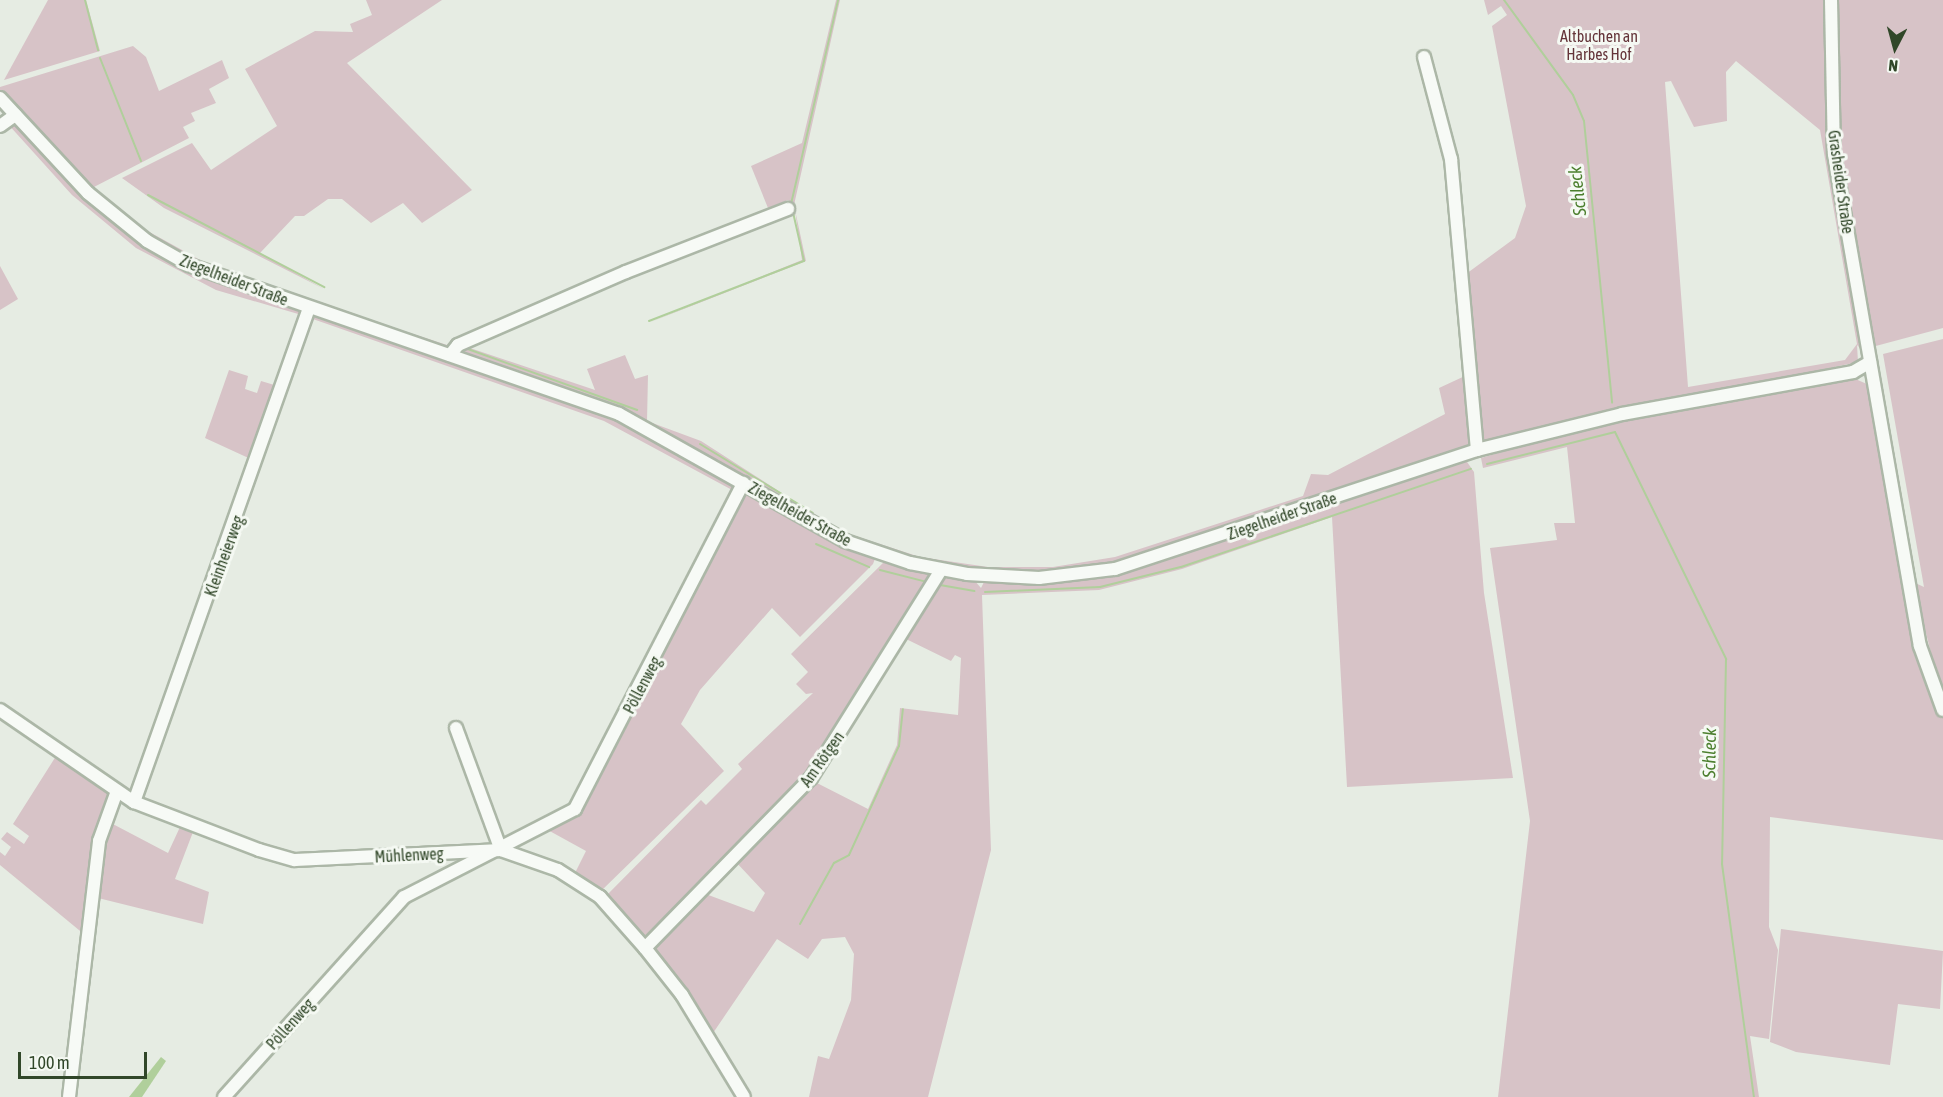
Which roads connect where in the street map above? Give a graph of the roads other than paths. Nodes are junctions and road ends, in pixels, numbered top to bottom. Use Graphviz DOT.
graph roads {
  1 [pos="1831,0"];
  2 [pos="1424,57"];
  3 [pos="0,98"];
  4 [pos="15,115"];
  5 [pos="0,126"];
  6 [pos="789,209"];
  7 [pos="309,308"];
  8 [pos="450,355"];
  9 [pos="1870,362"];
  10 [pos="1477,450"];
  11 [pos="743,483"];
  12 [pos="941,570"];
  13 [pos="0,710"];
  14 [pos="1943,710"];
  15 [pos="456,728"];
  16 [pos="117,791"];
  17 [pos="135,802"];
  18 [pos="501,850"];
  19 [pos="645,948"];
  20 [pos="69,1097"];
  21 [pos="224,1097"];
  22 [pos="744,1097"];
  1 -- 9 [label="street, Grasheider Straße"];
  2 -- 10 [label="street"];
  3 -- 4 [label="street, Ziegelheider Straße"];
  4 -- 5 [label="street"];
  4 -- 7 [label="street, Ziegelheider Straße"];
  6 -- 8 [label="street"];
  7 -- 8 [label="street, Ziegelheider Straße"];
  7 -- 17 [label="street, Kleinheierweg"];
  8 -- 11 [label="street, Ziegelheider Straße"];
  9 -- 10 [label="street, Ziegelheider Straße"];
  9 -- 14 [label="street, Grasheider Straße"];
  10 -- 12 [label="street, Ziegelheider Straße"];
  11 -- 12 [label="street, Ziegelheider Straße"];
  11 -- 18 [label="street, Pöllenweg"];
  12 -- 19 [label="street, Am Rötgen"];
  13 -- 16 [label="street, Mühlenweg"];
  15 -- 18 [label="street"];
  16 -- 17 [label="street, Mühlenweg"];
  16 -- 20 [label="street"];
  17 -- 18 [label="street, Mühlenweg"];
  18 -- 19 [label="street, Mühlenweg"];
  18 -- 21 [label="street, Pöllenweg"];
  19 -- 22 [label="street, Mühlenweg"];
}
